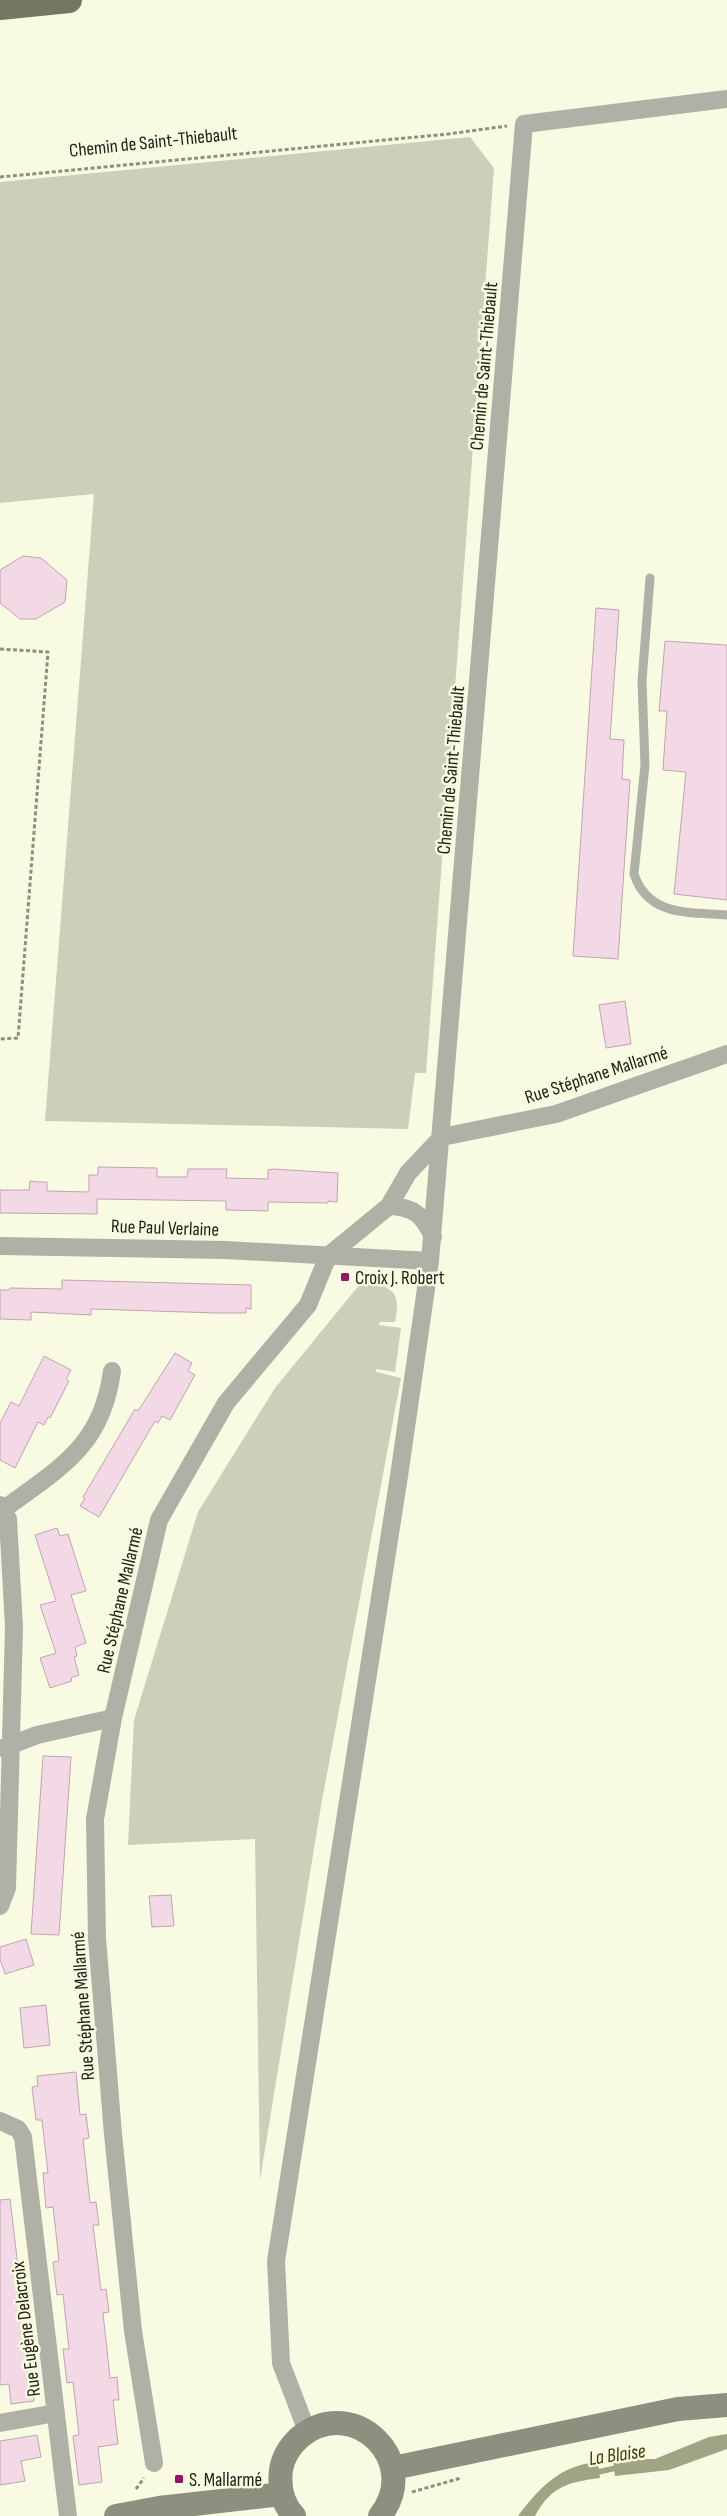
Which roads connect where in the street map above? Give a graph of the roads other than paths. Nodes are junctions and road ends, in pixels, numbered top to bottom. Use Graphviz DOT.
graph roads {
  1 [pos="69,0"];
  2 [pos="0,8"];
  3 [pos="727,99"];
  4 [pos="650,578"];
  5 [pos="727,915"];
  6 [pos="727,1054"];
  7 [pos="442,1137"];
  8 [pos="389,1206"];
  9 [pos="433,1237"];
  10 [pos="0,1246"];
  11 [pos="328,1256"];
  12 [pos="430,1261"];
  13 [pos="112,1371"];
  14 [pos="2,1507"];
  15 [pos="113,1718"];
  16 [pos="6,1747"];
  17 [pos="0,1906"];
  18 [pos="0,2121"];
  19 [pos="727,2405"];
  20 [pos="56,2413"];
  21 [pos="0,2423"];
  22 [pos="307,2431"];
  23 [pos="154,2463"];
  24 [pos="393,2468"];
  25 [pos="282,2494"];
  26 [pos="68,2516"];
  27 [pos="116,2516"];
  28 [pos="294,2516"];
  29 [pos="380,2516"];
  1 -- 2 [label="main road"];
  3 -- 7 [label="street, Chemin de Saint-Thiebault"];
  4 -- 5 [label="lane"];
  6 -- 7 [label="street, Rue Stéphane Mallarmé"];
  7 -- 8 [label="street, Rue Stéphane Mallarmé"];
  7 -- 9 [label="street, Chemin de Saint-Thiebault"];
  8 -- 9 [label="street"];
  8 -- 11 [label="street, Rue Stéphane Mallarmé"];
  9 -- 12 [label="street, Chemin de Saint-Thiebault"];
  10 -- 11 [label="street, Rue Paul Verlaine"];
  11 -- 12 [label="street, Rue Paul Verlaine"];
  11 -- 15 [label="street, Rue Stéphane Mallarmé"];
  12 -- 22 [label="street, Chemin de Saint-Thiebault"];
  13 -- 14 [label="street"];
  14 -- 16 [label="street"];
  15 -- 16 [label="street"];
  15 -- 23 [label="street, Rue Stéphane Mallarmé"];
  16 -- 17 [label="street"];
  18 -- 20 [label="street, Rue Eugène Delacroix"];
  19 -- 24 [label="street"];
  20 -- 21 [label="street"];
  20 -- 26 [label="street, Rue Eugène Delacroix"];
  22 -- 24 [label="street"];
  22 -- 25 [label="street"];
  24 -- 29 [label="street"];
  25 -- 27 [label="street"];
  25 -- 28 [label="street"];
}
